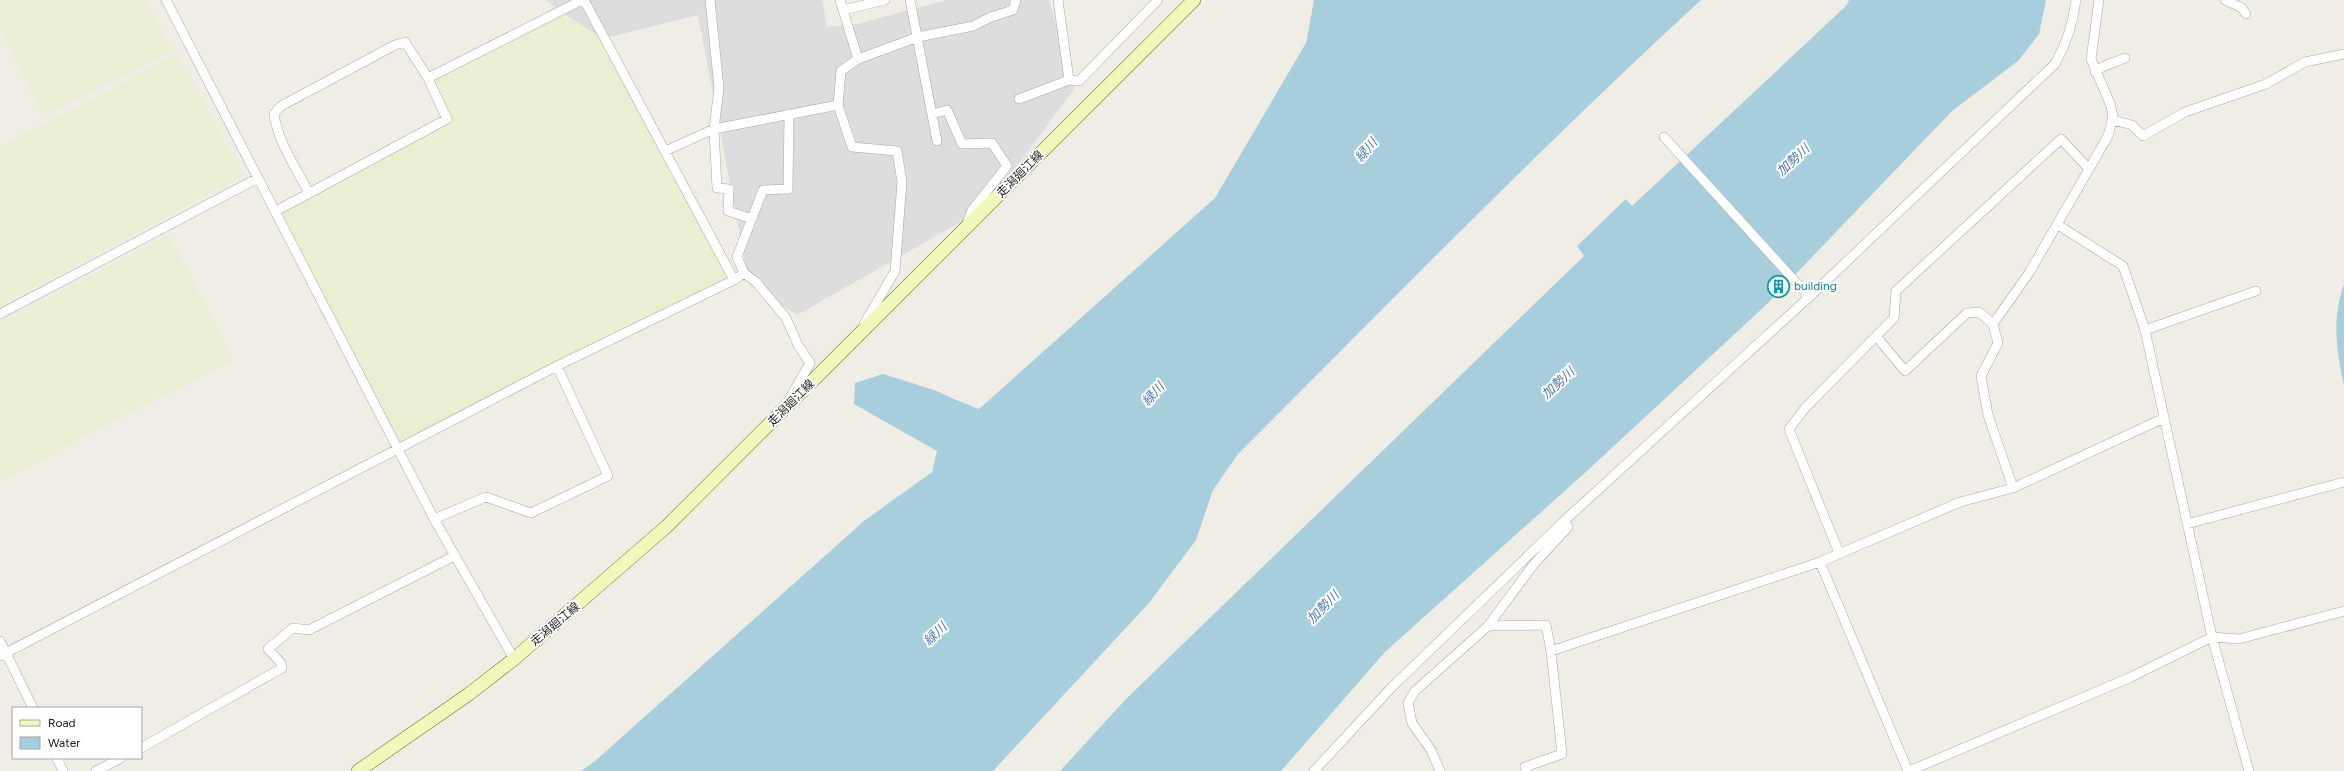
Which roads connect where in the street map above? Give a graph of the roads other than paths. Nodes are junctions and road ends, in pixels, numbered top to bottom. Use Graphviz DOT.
graph roads {
  1 [pos="166,0"];
  2 [pos="583,0"];
  3 [pos="710,0"];
  4 [pos="840,0"];
  5 [pos="885,0"];
  6 [pos="910,0"];
  7 [pos="1016,0"];
  8 [pos="1058,0"];
  9 [pos="1158,0"];
  10 [pos="1194,0"];
  11 [pos="2076,0"];
  12 [pos="2099,0"];
  13 [pos="2225,0"];
  14 [pos="843,10"];
  15 [pos="2246,14"];
  16 [pos="916,38"];
  17 [pos="2344,54"];
  18 [pos="2125,58"];
  19 [pos="858,59"];
  20 [pos="2099,70"];
  21 [pos="428,78"];
  22 [pos="1069,80"];
  23 [pos="1019,99"];
  24 [pos="838,105"];
  25 [pos="789,114"];
  26 [pos="933,114"];
  27 [pos="2112,120"];
  28 [pos="714,129"];
  29 [pos="1664,137"];
  30 [pos="937,141"];
  31 [pos="665,151"];
  32 [pos="2089,169"];
  33 [pos="258,178"];
  34 [pos="309,193"];
  35 [pos="276,211"];
  36 [pos="752,220"];
  37 [pos="2058,225"];
  38 [pos="965,229"];
  39 [pos="744,273"];
  40 [pos="734,280"];
  41 [pos="2256,291"];
  42 [pos="1806,296"];
  43 [pos="0,314"];
  44 [pos="1993,324"];
  45 [pos="2145,330"];
  46 [pos="1876,336"];
  47 [pos="855,339"];
  48 [pos="557,366"];
  49 [pos="781,413"];
  50 [pos="2164,418"];
  51 [pos="400,450"];
  52 [pos="2344,482"];
  53 [pos="2013,488"];
  54 [pos="434,519"];
  55 [pos="1564,520"];
  56 [pos="2187,524"];
  57 [pos="1839,553"];
  58 [pos="454,556"];
  59 [pos="1820,562"];
  60 [pos="2344,611"];
  61 [pos="1488,626"];
  62 [pos="2212,637"];
  63 [pos="0,641"];
  64 [pos="1551,650"];
  65 [pos="3,654"];
  66 [pos="514,659"];
  67 [pos="32,707"];
  68 [pos="142,747"];
  69 [pos="57,759"];
  70 [pos="120,759"];
  71 [pos="63,771"];
  72 [pos="96,771"];
  73 [pos="358,771"];
  74 [pos="1314,771"];
  75 [pos="1440,771"];
  76 [pos="1526,771"];
  77 [pos="1909,771"];
  78 [pos="2249,771"];
  1 -- 33 [label="street"];
  2 -- 21 [label="street"];
  2 -- 31 [label="street"];
  3 -- 28 [label="street"];
  4 -- 14 [label="street"];
  5 -- 14 [label="street"];
  6 -- 16 [label="street"];
  7 -- 16 [label="street"];
  8 -- 22 [label="street"];
  9 -- 22 [label="street"];
  10 -- 38 [label="main road, 走潟廻江線"];
  11 -- 42 [label="street"];
  12 -- 20 [label="street"];
  13 -- 15 [label="street"];
  14 -- 19 [label="street"];
  16 -- 19 [label="street"];
  16 -- 26 [label="street"];
  17 -- 27 [label="street"];
  18 -- 20 [label="street"];
  19 -- 24 [label="street"];
  20 -- 27 [label="street"];
  21 -- 34 [label="street"];
  21 -- 34 [label="street"];
  22 -- 23 [label="street"];
  24 -- 25 [label="street"];
  24 -- 47 [label="street"];
  25 -- 28 [label="street"];
  25 -- 36 [label="street"];
  26 -- 30 [label="street"];
  26 -- 38 [label="street"];
  27 -- 32 [label="street"];
  28 -- 31 [label="street"];
  28 -- 36 [label="street"];
  29 -- 42 [label="street"];
  31 -- 40 [label="street"];
  32 -- 37 [label="street"];
  32 -- 46 [label="street"];
  33 -- 35 [label="street"];
  33 -- 43 [label="street"];
  34 -- 35 [label="street"];
  35 -- 51 [label="street"];
  36 -- 39 [label="street"];
  37 -- 44 [label="street"];
  37 -- 45 [label="street"];
  38 -- 47 [label="main road, 走潟廻江線"];
  39 -- 40 [label="street"];
  39 -- 49 [label="street"];
  40 -- 48 [label="street"];
  41 -- 45 [label="street"];
  42 -- 55 [label="street"];
  44 -- 46 [label="street"];
  44 -- 53 [label="street"];
  45 -- 50 [label="street"];
  46 -- 57 [label="street"];
  47 -- 49 [label="main road, 走潟廻江線"];
  48 -- 51 [label="street"];
  48 -- 54 [label="street"];
  49 -- 66 [label="main road, 走潟廻江線"];
  50 -- 53 [label="street"];
  50 -- 56 [label="street"];
  51 -- 54 [label="street"];
  51 -- 65 [label="street"];
  52 -- 56 [label="street"];
  53 -- 57 [label="street"];
  54 -- 58 [label="street"];
  55 -- 61 [label="street"];
  55 -- 74 [label="street"];
  56 -- 62 [label="street"];
  57 -- 59 [label="street"];
  58 -- 66 [label="street"];
  58 -- 68 [label="street"];
  59 -- 64 [label="street"];
  59 -- 77 [label="street"];
  60 -- 62 [label="street"];
  61 -- 64 [label="street"];
  61 -- 75 [label="street"];
  62 -- 77 [label="street"];
  62 -- 78 [label="street"];
  63 -- 65 [label="street"];
  64 -- 76 [label="street"];
  65 -- 67 [label="street"];
  66 -- 73 [label="main road, 走潟廻江線"];
  69 -- 71 [label="street"];
  70 -- 72 [label="street"];
}
